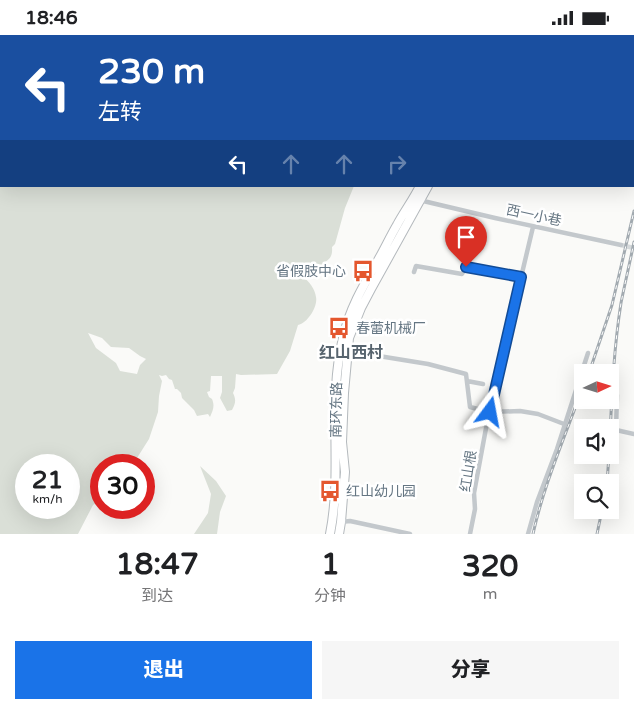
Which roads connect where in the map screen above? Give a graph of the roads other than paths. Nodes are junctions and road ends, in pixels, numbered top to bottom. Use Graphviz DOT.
graph roads {
  1 [pos="420,187"];
  2 [pos="427,187"];
  3 [pos="416,199"];
  4 [pos="533,227"];
  5 [pos="621,245"];
  6 [pos="414,272"];
  7 [pos="521,277"];
  8 [pos="348,351"];
  9 [pos="588,353"];
  10 [pos="467,381"];
  11 [pos="483,384"];
  12 [pos="617,409"];
  13 [pos="490,412"];
  14 [pos="564,424"];
  15 [pos="634,434"];
  16 [pos="333,521"];
  17 [pos="341,522"];
  18 [pos="330,534"];
  19 [pos="339,534"];
  20 [pos="410,534"];
  21 [pos="470,534"];
  22 [pos="528,534"];
  1 -- 3 [label="highway, 南环东路"];
  2 -- 3 [label="highway, 南环东路"];
  3 -- 4 [label="street, 西一小巷"];
  3 -- 8 [label="highway, 南环东路"];
  3 -- 16 [label="highway, 南环东路"];
  4 -- 5 [label="street, 西一小巷"];
  4 -- 7 [label="street, 红山根"];
  6 -- 7 [label="street"];
  7 -- 13 [label="street, 红山根"];
  8 -- 10 [label="street"];
  8 -- 17 [label="highway, 南环东路"];
  9 -- 14 [label="street"];
  10 -- 11 [label="street"];
  10 -- 13 [label="street"];
  12 -- 15 [label="street"];
  13 -- 14 [label="street"];
  13 -- 21 [label="street, 红山根"];
  14 -- 22 [label="street"];
  16 -- 17 [label="highway"];
  16 -- 18 [label="highway, 南环东路"];
  17 -- 19 [label="highway, 南环东路"];
  17 -- 20 [label="street"];
}
